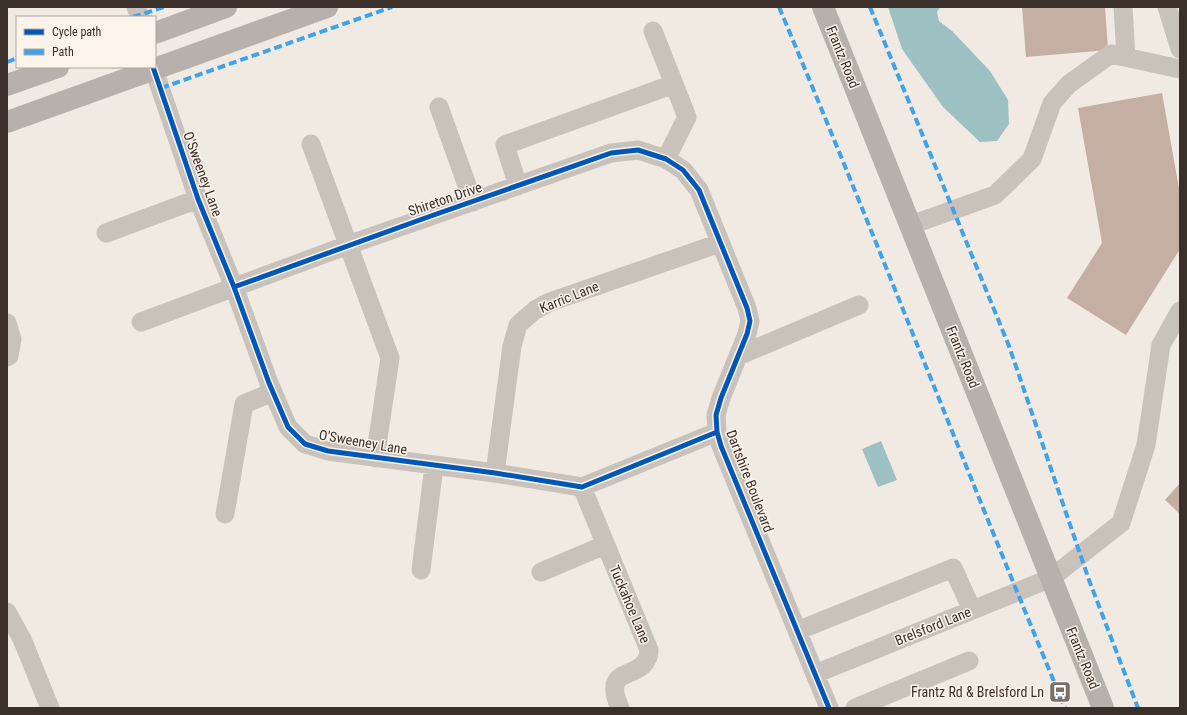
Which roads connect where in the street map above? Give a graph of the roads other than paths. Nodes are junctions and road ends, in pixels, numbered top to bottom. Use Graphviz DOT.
graph roads {
  1 [pos="226,7"];
  2 [pos="327,7"];
  3 [pos="823,7"];
  4 [pos="1123,7"];
  5 [pos="1167,7"];
  6 [pos="653,31"];
  7 [pos="156,33"];
  8 [pos="1180,49"];
  9 [pos="1126,57"];
  10 [pos="156,67"];
  11 [pos="55,68"];
  12 [pos="153,68"];
  13 [pos="1180,69"];
  14 [pos="674,84"];
  15 [pos="7,85"];
  16 [pos="439,107"];
  17 [pos="7,122"];
  18 [pos="312,144"];
  19 [pos="666,159"];
  20 [pos="518,186"];
  21 [pos="198,199"];
  22 [pos="473,202"];
  23 [pos="911,225"];
  24 [pos="106,233"];
  25 [pos="720,243"];
  26 [pos="348,245"];
  27 [pos="234,287"];
  28 [pos="859,305"];
  29 [pos="1180,311"];
  30 [pos="142,322"];
  31 [pos="7,323"];
  32 [pos="738,356"];
  33 [pos="7,357"];
  34 [pos="273,392"];
  35 [pos="717,432"];
  36 [pos="374,458"];
  37 [pos="434,466"];
  38 [pos="495,473"];
  39 [pos="582,487"];
  40 [pos="225,514"];
  41 [pos="605,545"];
  42 [pos="421,570"];
  43 [pos="541,572"];
  44 [pos="1051,578"];
  45 [pos="972,610"];
  46 [pos="7,612"];
  47 [pos="797,631"];
  48 [pos="969,660"];
  49 [pos="815,674"];
  50 [pos="50,708"];
  51 [pos="620,708"];
  52 [pos="829,708"];
  53 [pos="855,708"];
  54 [pos="1103,708"];
  1 -- 7 [label="main road"];
  2 -- 10 [label="main road"];
  3 -- 23 [label="main road, Frantz Road"];
  4 -- 9 [label="street"];
  5 -- 8 [label="street"];
  6 -- 14 [label="street"];
  9 -- 13 [label="street"];
  9 -- 23 [label="street"];
  11 -- 15 [label="main road"];
  12 -- 17 [label="main road"];
  12 -- 21 [label="street, O'Sweeney Lane"];
  14 -- 19 [label="street"];
  14 -- 20 [label="street"];
  16 -- 22 [label="street"];
  18 -- 26 [label="street"];
  19 -- 20 [label="street, Shireton Drive"];
  19 -- 25 [label="street, Dartshire Boulevard"];
  20 -- 22 [label="street, Shireton Drive"];
  21 -- 24 [label="street"];
  21 -- 27 [label="street, O'Sweeney Lane"];
  22 -- 26 [label="street, Shireton Drive"];
  23 -- 44 [label="main road, Frantz Road"];
  25 -- 32 [label="street, Dartshire Boulevard"];
  25 -- 38 [label="street, Karric Lane"];
  26 -- 27 [label="street, Shireton Drive"];
  26 -- 36 [label="street"];
  27 -- 30 [label="street, Shireton Drive"];
  27 -- 34 [label="street, O'Sweeney Lane"];
  28 -- 32 [label="street"];
  29 -- 44 [label="street, Brelsford Lane"];
  31 -- 33 [label="street"];
  32 -- 35 [label="street, Dartshire Boulevard"];
  34 -- 36 [label="street, O'Sweeney Lane"];
  34 -- 40 [label="street"];
  35 -- 39 [label="street"];
  35 -- 47 [label="street, Dartshire Boulevard"];
  36 -- 37 [label="street, O'Sweeney Lane"];
  37 -- 38 [label="street, O'Sweeney Lane"];
  37 -- 42 [label="street"];
  38 -- 39 [label="street, O'Sweeney Lane"];
  39 -- 41 [label="street, Tuckahoe Lane"];
  41 -- 43 [label="street"];
  41 -- 51 [label="street, Tuckahoe Lane"];
  44 -- 45 [label="street, Brelsford Lane"];
  44 -- 54 [label="main road, Frantz Road"];
  45 -- 47 [label="street"];
  45 -- 49 [label="street, Brelsford Lane"];
  46 -- 50 [label="street"];
  47 -- 49 [label="street, Dartshire Boulevard"];
  48 -- 53 [label="street"];
  49 -- 52 [label="street, Dartshire Boulevard"];
}
